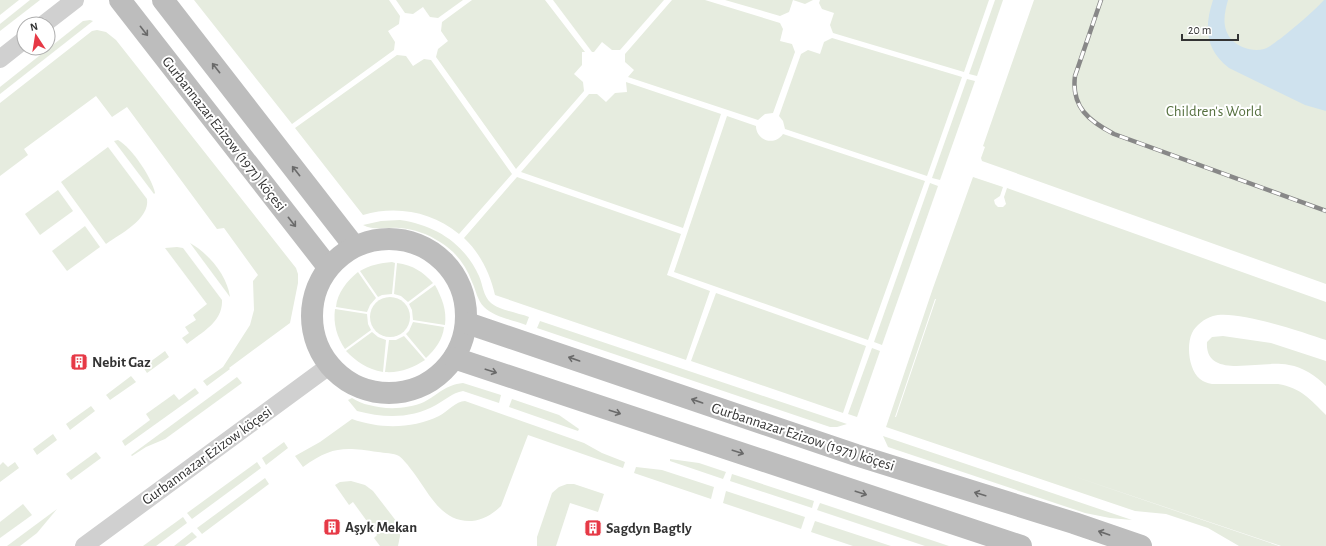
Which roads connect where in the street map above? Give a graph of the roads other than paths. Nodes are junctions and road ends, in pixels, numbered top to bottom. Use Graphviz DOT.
graph roads {
  1 [pos="75,0"];
  2 [pos="120,0"];
  3 [pos="163,0"];
  4 [pos="54,16"];
  5 [pos="16,46"];
  6 [pos="0,59"];
  7 [pos="354,246"];
  8 [pos="328,267"];
  9 [pos="467,323"];
  10 [pos="454,358"];
  11 [pos="329,366"];
  12 [pos="84,546"];
  13 [pos="1021,546"];
  14 [pos="1141,546"];
  1 -- 4 [label="street"];
  2 -- 8 [label="street, Gurbannazar Ezizow (1971) köçesi, one-way"];
  7 -- 3 [label="street, one-way"];
  5 -- 6 [label="street"];
  7 -- 8 [label="street"];
  7 -- 9 [label="street"];
  8 -- 11 [label="street"];
  9 -- 10 [label="street"];
  14 -- 9 [label="street, Gurbannazar Ezizow (1971) köçesi, one-way"];
  10 -- 11 [label="street"];
  10 -- 13 [label="street, one-way"];
  11 -- 12 [label="street, Gurbannazar Ezizow köçesi"];
}
